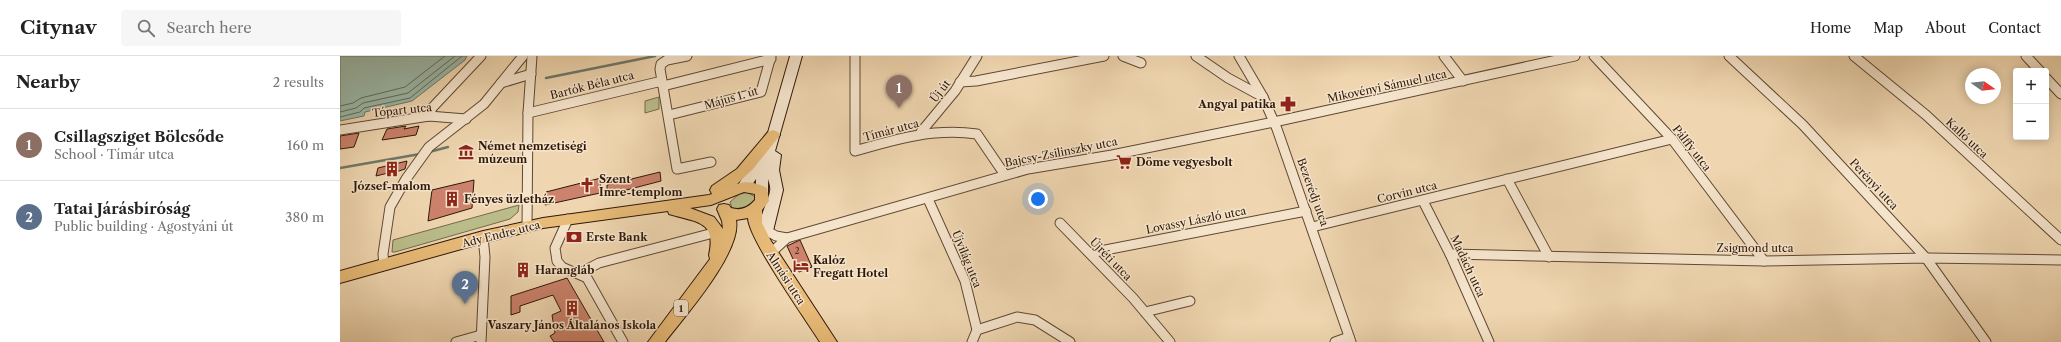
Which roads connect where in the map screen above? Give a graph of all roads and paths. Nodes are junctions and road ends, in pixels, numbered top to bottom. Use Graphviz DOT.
graph roads {
  1 [pos="481,56"];
  2 [pos="523,56"];
  3 [pos="532,56"];
  4 [pos="687,56"];
  5 [pos="796,56"];
  6 [pos="855,56"];
  7 [pos="977,56"];
  8 [pos="1104,56"];
  9 [pos="1123,56"];
  10 [pos="1196,56"];
  11 [pos="1240,56"];
  12 [pos="1444,56"];
  13 [pos="1575,56"];
  14 [pos="1594,56"];
  15 [pos="1729,56"];
  16 [pos="1854,56"];
  17 [pos="2026,56"];
  18 [pos="771,58"];
  19 [pos="1141,63"];
  20 [pos="2037,68"];
  21 [pos="530,74"];
  22 [pos="1463,81"];
  23 [pos="2049,81"];
  24 [pos="960,82"];
  25 [pos="501,83"];
  26 [pos="662,83"];
  27 [pos="2061,94"];
  28 [pos="1263,97"];
  29 [pos="430,112"];
  30 [pos="528,113"];
  31 [pos="669,115"];
  32 [pos="466,120"];
  33 [pos="1274,122"];
  34 [pos="340,130"];
  35 [pos="921,132"];
  36 [pos="773,135"];
  37 [pos="1672,139"];
  38 [pos="711,162"];
  39 [pos="1006,175"];
  40 [pos="1507,179"];
  41 [pos="737,190"];
  42 [pos="762,192"];
  43 [pos="928,199"];
  44 [pos="1423,201"];
  45 [pos="665,208"];
  46 [pos="755,209"];
  47 [pos="726,211"];
  48 [pos="1306,211"];
  49 [pos="568,219"];
  50 [pos="1060,223"];
  51 [pos="527,227"];
  52 [pos="1312,227"];
  53 [pos="767,231"];
  54 [pos="717,232"];
  55 [pos="482,237"];
  56 [pos="787,238"];
  57 [pos="2061,240"];
  58 [pos="774,250"];
  59 [pos="1090,254"];
  60 [pos="1450,254"];
  61 [pos="1549,256"];
  62 [pos="1926,258"];
  63 [pos="2061,260"];
  64 [pos="1764,261"];
  65 [pos="384,265"];
  66 [pos="779,266"];
  67 [pos="580,273"];
  68 [pos="707,275"];
  69 [pos="340,277"];
  70 [pos="1190,301"];
  71 [pos="1145,312"];
  72 [pos="977,330"];
  73 [pos="481,338"];
  74 [pos="1350,339"];
  75 [pos="456,342"];
  76 [pos="623,342"];
  77 [pos="656,342"];
  78 [pos="829,342"];
  79 [pos="972,342"];
  80 [pos="1070,342"];
  81 [pos="1170,342"];
  82 [pos="1335,342"];
  83 [pos="1489,342"];
  84 [pos="1986,342"];
  1 -- 29 [label="street, Tópart utca"];
  2 -- 25 [label="street"];
  3 -- 21 [label="street"];
  4 -- 26 [label="street"];
  5 -- 36 [label="main road"];
  6 -- 35 [label="street, Tímár utca"];
  7 -- 24 [label="street, Új út"];
  8 -- 24 [label="street, Új út"];
  9 -- 19 [label="street"];
  10 -- 28 [label="street"];
  11 -- 28 [label="street, Bezerédj utca"];
  12 -- 22 [label="street"];
  13 -- 22 [label="street, Mikovényi Sámuel utca"];
  14 -- 37 [label="street, Pálffy utca"];
  15 -- 62 [label="street, Perényi utca"];
  16 -- 57 [label="street, Kalló utca"];
  17 -- 20 [label="street"];
  18 -- 26 [label="street, Május 1. út"];
  18 -- 31 [label="street, Május 1. út"];
  21 -- 25 [label="street"];
  21 -- 30 [label="street"];
  22 -- 33 [label="street, Mikovényi Sámuel utca"];
  23 -- 27 [label="street"];
  24 -- 35 [label="street, Új út"];
  25 -- 32 [label="street"];
  26 -- 30 [label="street, Bartók Béla utca"];
  26 -- 31 [label="street"];
  28 -- 33 [label="street, Bezerédj utca"];
  29 -- 32 [label="street, Tópart utca"];
  29 -- 34 [label="street, Tópart utca"];
  30 -- 51 [label="street"];
  31 -- 38 [label="street"];
  32 -- 65 [label="street"];
  33 -- 39 [label="street, Bajcsy-Zsilinszky utca"];
  33 -- 48 [label="street, Bezerédj utca"];
  35 -- 39 [label="street, Tímár utca"];
  36 -- 41 [label="main road"];
  36 -- 42 [label="main road"];
  36 -- 45 [label="main road"];
  36 -- 53 [label="main road"];
  37 -- 40 [label="street, Corvin utca"];
  37 -- 64 [label="street, Pálffy utca"];
  39 -- 43 [label="street, Bajcsy-Zsilinszky utca"];
  40 -- 44 [label="street, Corvin utca"];
  40 -- 61 [label="street"];
  41 -- 42 [label="main road"];
  41 -- 45 [label="main road"];
  41 -- 47 [label="main road, 1"];
  42 -- 46 [label="main road"];
  43 -- 56 [label="street, Bajcsy-Zsilinszky utca"];
  43 -- 72 [label="street, Újvilág utca"];
  44 -- 52 [label="street, Corvin utca"];
  44 -- 60 [label="street, Madách utca"];
  45 -- 47 [label="main road"];
  45 -- 49 [label="main road, Ady Endre utca"];
  45 -- 54 [label="main road"];
  46 -- 47 [label="main road"];
  46 -- 66 [label="main road, Almási utca"];
  47 -- 68 [label="main road, 1"];
  48 -- 52 [label="street, Bezerédj utca"];
  48 -- 59 [label="street, Lovassy László utca"];
  49 -- 51 [label="main road, Ady Endre utca"];
  49 -- 67 [label="street"];
  50 -- 59 [label="street, Újréti utca"];
  51 -- 55 [label="main road, Ady Endre utca"];
  52 -- 74 [label="street, Bezerédj utca"];
  53 -- 56 [label="street"];
  53 -- 58 [label="main road"];
  54 -- 67 [label="street"];
  54 -- 68 [label="main road, 1"];
  55 -- 65 [label="main road, Ady Endre utca"];
  55 -- 73 [label="street"];
  56 -- 58 [label="street, Bajcsy-Zsilinszky utca"];
  58 -- 66 [label="main road"];
  59 -- 71 [label="street, Újréti utca"];
  60 -- 61 [label="street, Zsigmond utca"];
  60 -- 83 [label="street, Madách utca"];
  61 -- 64 [label="street, Zsigmond utca"];
  62 -- 63 [label="street, Zsigmond utca"];
  62 -- 64 [label="street, Zsigmond utca"];
  62 -- 84 [label="street, Perényi utca"];
  65 -- 69 [label="main road, Ady Endre utca"];
  66 -- 78 [label="main road, Almási utca"];
  67 -- 76 [label="street"];
  68 -- 77 [label="main road, 1"];
  70 -- 71 [label="street"];
  71 -- 81 [label="street, Újréti utca"];
  72 -- 79 [label="street"];
  72 -- 80 [label="street"];
  73 -- 75 [label="street"];
  74 -- 82 [label="street"];
}
